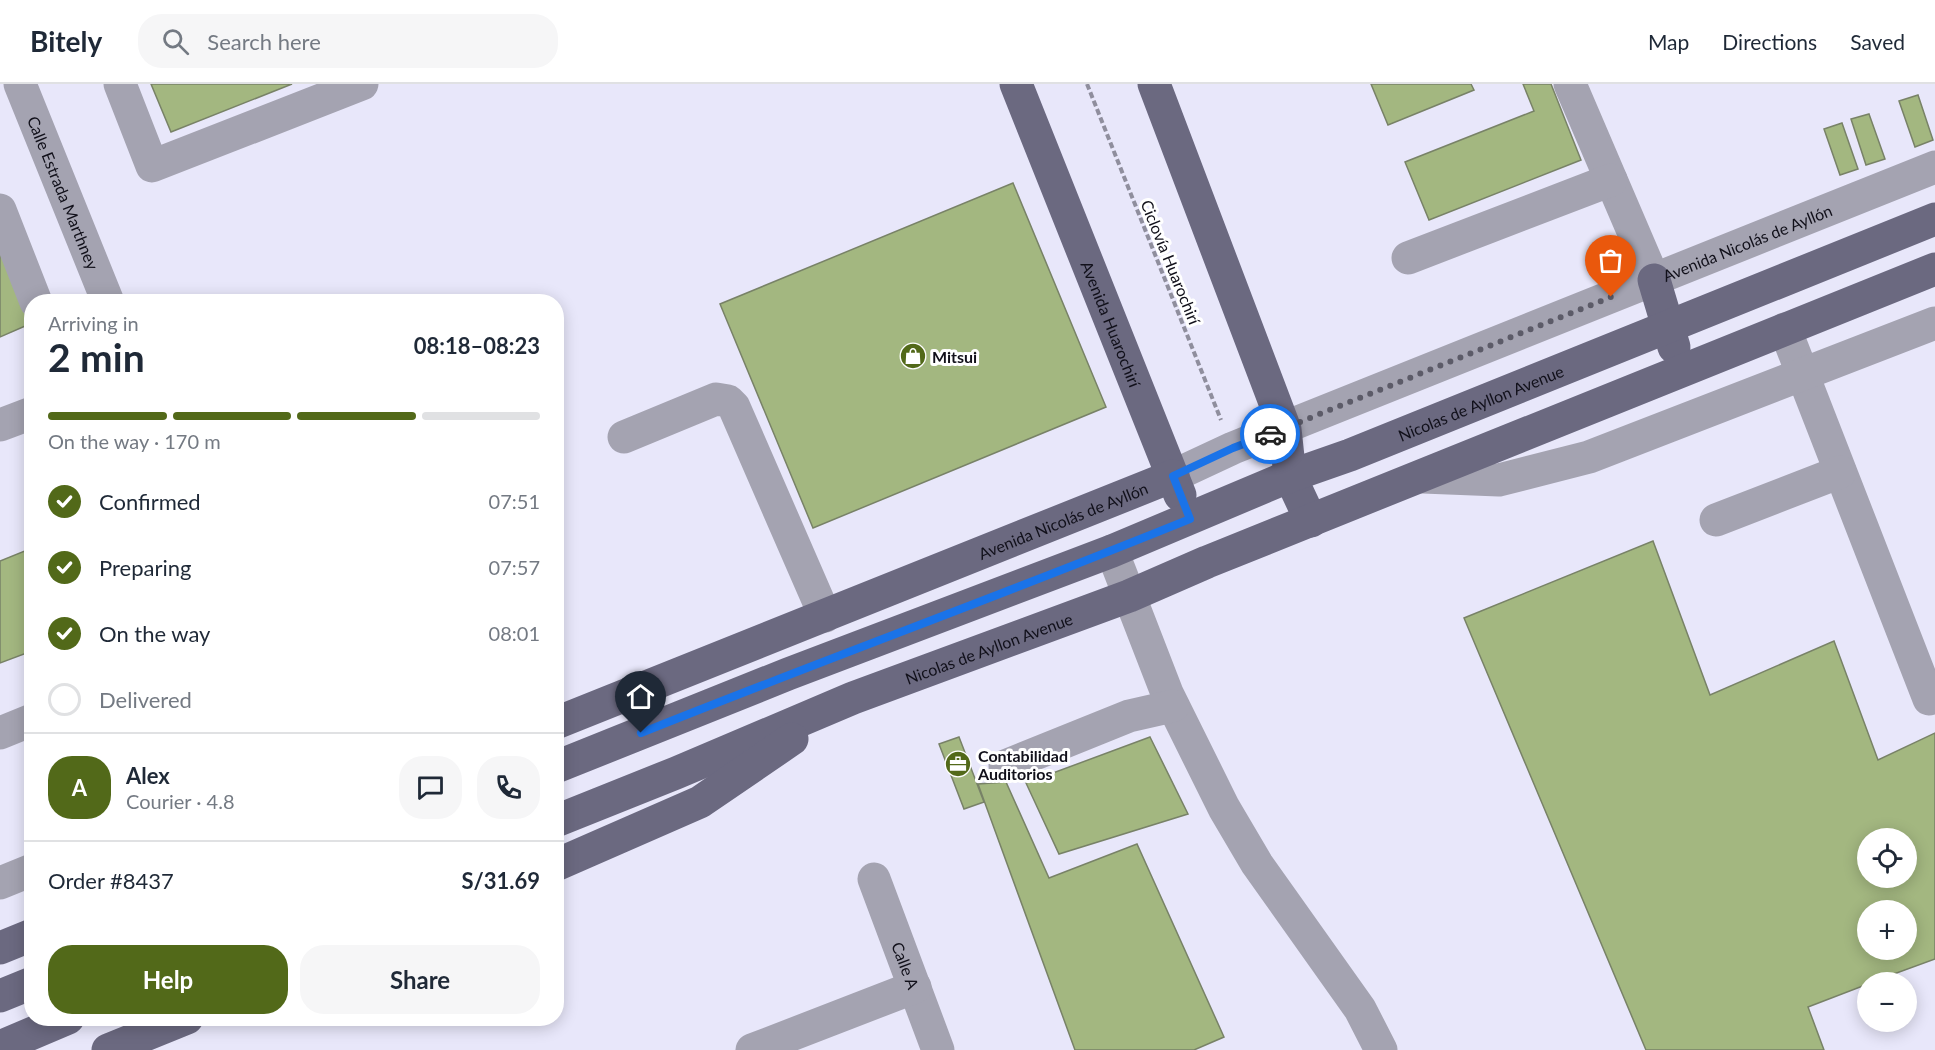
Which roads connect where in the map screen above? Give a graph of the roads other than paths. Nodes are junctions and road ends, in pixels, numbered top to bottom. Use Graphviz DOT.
graph roads {
  1 [pos="20,84"];
  2 [pos="120,84"];
  3 [pos="362,84"];
  4 [pos="1016,84"];
  5 [pos="1155,84"];
  6 [pos="1570,84"];
  7 [pos="1935,167"];
  8 [pos="1611,180"];
  9 [pos="0,210"];
  10 [pos="1935,219"];
  11 [pos="1408,258"];
  12 [pos="1935,269"];
  13 [pos="1654,280"];
  14 [pos="33,294"];
  15 [pos="105,294"];
  16 [pos="1935,323"];
  17 [pos="1668,327"];
  18 [pos="1785,329"];
  19 [pos="1682,371"];
  20 [pos="1801,374"];
  21 [pos="24,417"];
  22 [pos="0,425"];
  23 [pos="1285,429"];
  24 [pos="624,437"];
  25 [pos="1840,472"];
  26 [pos="1173,476"];
  27 [pos="1290,476"];
  28 [pos="1423,477"];
  29 [pos="1190,519"];
  30 [pos="1716,520"];
  31 [pos="1311,521"];
  32 [pos="1112,551"];
  33 [pos="1207,562"];
  34 [pos="1129,596"];
  35 [pos="825,615"];
  36 [pos="853,698"];
  37 [pos="1929,699"];
  38 [pos="1173,706"];
  39 [pos="564,720"];
  40 [pos="24,723"];
  41 [pos="0,733"];
  42 [pos="564,764"];
  43 [pos="1005,766"];
  44 [pos="564,818"];
  45 [pos="564,861"];
  46 [pos="24,873"];
  47 [pos="874,879"];
  48 [pos="0,883"];
  49 [pos="24,938"];
  50 [pos="0,948"];
  51 [pos="24,986"];
  52 [pos="915,987"];
  53 [pos="0,996"];
  54 [pos="51,1026"];
  55 [pos="167,1026"];
  56 [pos="10,1046"];
  57 [pos="108,1050"];
  58 [pos="752,1050"];
  59 [pos="939,1050"];
  60 [pos="1381,1050"];
  1 -- 15 [label="street, Calle Estrada Marthney"];
  2 -- 3 [label="street"];
  4 -- 26 [label="main road, Avenida Huarochirí"];
  5 -- 23 [label="main road"];
  6 -- 8 [label="street"];
  7 -- 13 [label="street, Avenida Nicolás de Ayllón"];
  8 -- 11 [label="street"];
  8 -- 13 [label="street"];
  9 -- 14 [label="street"];
  10 -- 17 [label="main road, Nicolas de Ayllon Avenue"];
  12 -- 18 [label="main road, Nicolas de Ayllon Avenue"];
  13 -- 17 [label="main road"];
  13 -- 23 [label="street, Avenida Nicolás de Ayllón"];
  16 -- 20 [label="street, Nicolas de Ayllon Avenue"];
  17 -- 19 [label="main road"];
  17 -- 27 [label="main road, Nicolas de Ayllon Avenue"];
  18 -- 19 [label="main road, Nicolas de Ayllon Avenue"];
  18 -- 20 [label="street"];
  19 -- 28 [label="main road, Nicolas de Ayllon Avenue"];
  20 -- 25 [label="street"];
  20 -- 28 [label="street, Nicolas de Ayllon Avenue"];
  21 -- 22 [label="street"];
  23 -- 26 [label="street, Avenida Nicolás de Ayllón"];
  23 -- 27 [label="main road"];
  24 -- 35 [label="street"];
  25 -- 30 [label="street"];
  25 -- 37 [label="street"];
  26 -- 29 [label="main road, Avenida Huarochirí"];
  26 -- 35 [label="main road, Avenida Nicolás de Ayllón"];
  27 -- 29 [label="main road, Nicolas de Ayllon Avenue"];
  27 -- 31 [label="main road"];
  28 -- 31 [label="main road, Nicolas de Ayllon Avenue"];
  29 -- 32 [label="main road, Nicolas de Ayllon Avenue"];
  29 -- 33 [label="main road, Avenida Huarochirí"];
  31 -- 33 [label="main road, Nicolas de Ayllon Avenue"];
  32 -- 34 [label="street"];
  32 -- 42 [label="main road, Nicolas de Ayllon Avenue"];
  33 -- 34 [label="main road, Nicolas de Ayllon Avenue"];
  34 -- 36 [label="main road, Nicolas de Ayllon Avenue"];
  34 -- 38 [label="street"];
  35 -- 39 [label="main road, Avenida Nicolás de Ayllón"];
  36 -- 44 [label="main road, Nicolas de Ayllon Avenue"];
  36 -- 45 [label="main road"];
  38 -- 43 [label="street"];
  38 -- 60 [label="street"];
  40 -- 41 [label="street"];
  46 -- 48 [label="street"];
  47 -- 52 [label="street, Calle A"];
  49 -- 50 [label="main road"];
  51 -- 53 [label="main road"];
  52 -- 58 [label="street"];
  52 -- 59 [label="street, Calle A"];
  54 -- 56 [label="main road"];
  55 -- 57 [label="main road"];
}
